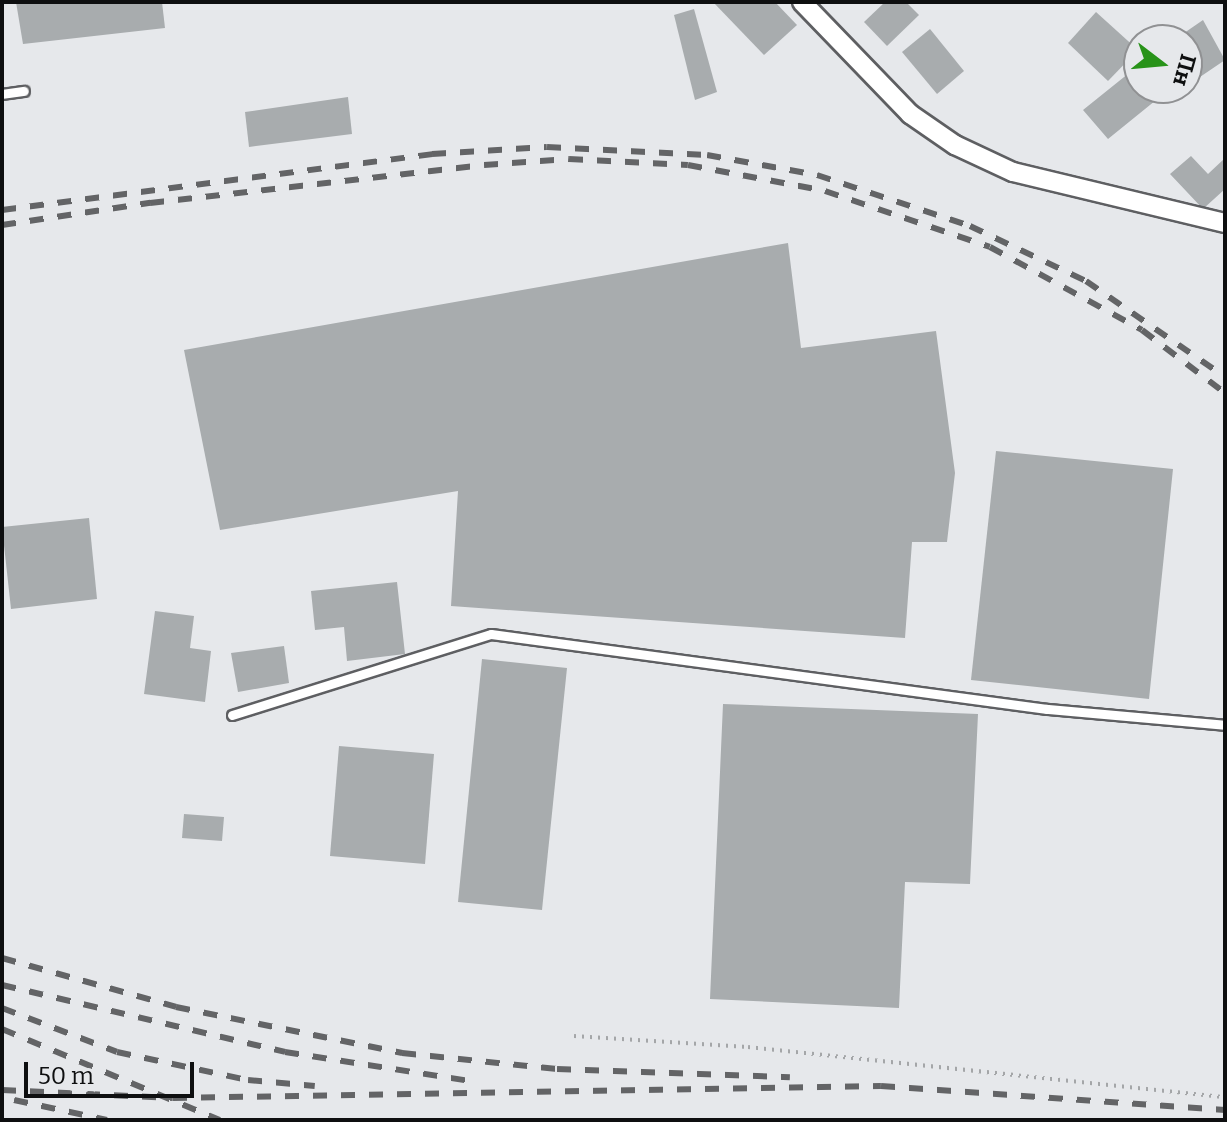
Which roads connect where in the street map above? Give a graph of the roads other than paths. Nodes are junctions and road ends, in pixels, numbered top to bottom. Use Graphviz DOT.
graph roads {
  1 [pos="802,2"];
  2 [pos="24,91"];
  3 [pos="2,94"];
  4 [pos="1225,223"];
  5 [pos="232,715"];
  6 [pos="1225,725"];
  1 -- 4 [label="street"];
  2 -- 3 [label="lane"];
  5 -- 6 [label="lane"];
}
